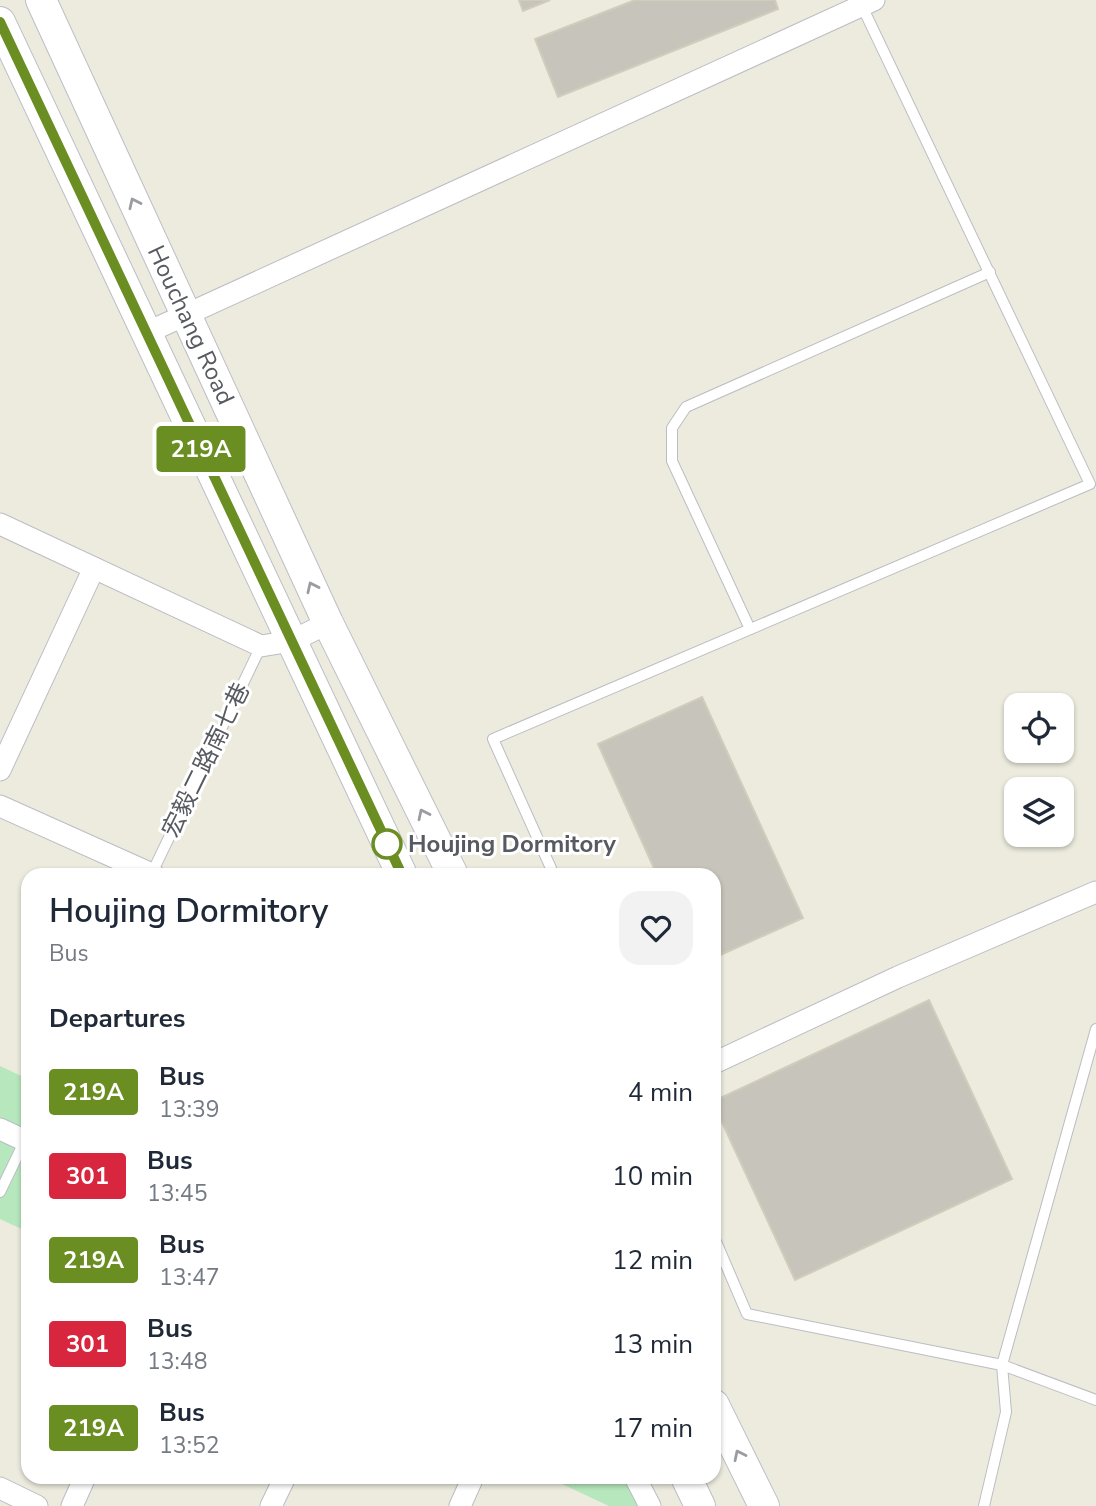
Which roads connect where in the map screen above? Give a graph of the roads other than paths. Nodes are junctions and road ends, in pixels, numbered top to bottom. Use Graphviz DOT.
graph roads {
  1 [pos="41,0"];
  2 [pos="865,2"];
  3 [pos="0,22"];
  4 [pos="989,272"];
  5 [pos="186,315"];
  6 [pos="146,333"];
  7 [pos="1093,483"];
  8 [pos="0,524"];
  9 [pos="93,568"];
  10 [pos="328,623"];
  11 [pos="750,629"];
  12 [pos="292,642"];
  13 [pos="261,646"];
  14 [pos="0,770"];
  15 [pos="0,806"];
  16 [pos="137,868"];
  17 [pos="155,868"];
  18 [pos="399,868"];
  19 [pos="450,868"];
  20 [pos="551,868"];
  21 [pos="1096,892"];
  22 [pos="1096,1028"];
  23 [pos="721,1060"];
  24 [pos="0,1129"];
  25 [pos="21,1136"];
  26 [pos="21,1150"];
  27 [pos="0,1192"];
  28 [pos="721,1253"];
  29 [pos="1002,1365"];
  30 [pos="1096,1399"];
  31 [pos="721,1419"];
  32 [pos="82,1484"];
  33 [pos="282,1484"];
  34 [pos="470,1484"];
  35 [pos="639,1484"];
  36 [pos="689,1484"];
  37 [pos="0,1488"];
  38 [pos="37,1506"];
  39 [pos="72,1506"];
  40 [pos="271,1506"];
  41 [pos="460,1506"];
  42 [pos="650,1506"];
  43 [pos="699,1506"];
  44 [pos="764,1506"];
  45 [pos="984,1506"];
  5 -- 1 [label="street, Houchang Road, one-way"];
  2 -- 4 [label="lane"];
  2 -- 5 [label="street"];
  3 -- 6 [label="street, Houchang Road"];
  4 -- 7 [label="lane"];
  4 -- 11 [label="lane"];
  5 -- 6 [label="street"];
  10 -- 5 [label="street, Houchang Road, one-way"];
  6 -- 12 [label="street, Houchang Road"];
  7 -- 11 [label="lane"];
  8 -- 9 [label="street"];
  9 -- 13 [label="street"];
  9 -- 14 [label="street"];
  10 -- 12 [label="street"];
  19 -- 10 [label="street, Houchang Road, one-way"];
  11 -- 20 [label="lane"];
  12 -- 13 [label="street"];
  12 -- 18 [label="street, Houchang Road"];
  13 -- 17 [label="lane, 宏毅二路南七巷"];
  15 -- 16 [label="street"];
  21 -- 23 [label="street"];
  22 -- 29 [label="lane"];
  24 -- 25 [label="street"];
  26 -- 27 [label="lane"];
  28 -- 29 [label="lane"];
  29 -- 30 [label="lane"];
  29 -- 45 [label="lane"];
  44 -- 31 [label="street, one-way"];
  32 -- 39 [label="street"];
  33 -- 40 [label="street"];
  34 -- 41 [label="street"];
  35 -- 42 [label="street"];
  36 -- 43 [label="street"];
  37 -- 38 [label="street"];
}
